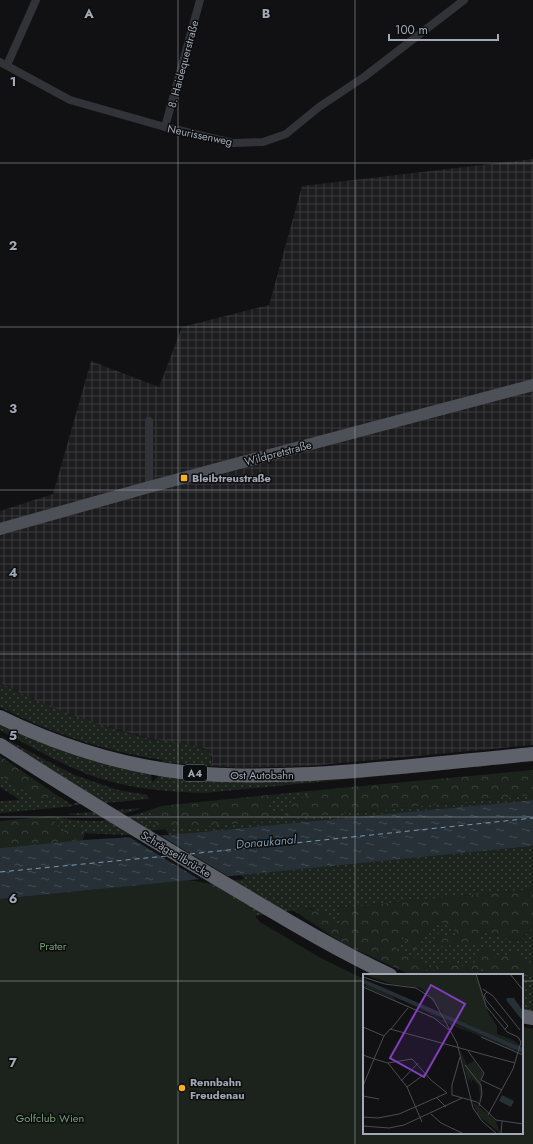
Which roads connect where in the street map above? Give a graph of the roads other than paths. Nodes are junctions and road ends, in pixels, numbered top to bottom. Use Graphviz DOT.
graph roads {
  1 [pos="36,0"];
  2 [pos="200,0"];
  3 [pos="464,0"];
  4 [pos="4,63"];
  5 [pos="165,127"];
  6 [pos="533,385"];
  7 [pos="149,421"];
  8 [pos="149,487"];
  9 [pos="0,529"];
  10 [pos="0,717"];
  11 [pos="0,745"];
  12 [pos="533,754"];
  13 [pos="388,974"];
  14 [pos="523,1016"];
  15 [pos="533,1018"];
  1 -- 4 [label="street"];
  2 -- 5 [label="street, 8. Haidequerstraße"];
  3 -- 5 [label="street, Neurissenweg"];
  4 -- 5 [label="street, Neurissenweg"];
  6 -- 8 [label="main road, Wildpretstraße"];
  7 -- 8 [label="street"];
  8 -- 9 [label="main road, Wildpretstraße"];
  10 -- 12 [label="highway, Ost Autobahn / A4"];
  11 -- 13 [label="highway, Schrägseilbrücke"];
  14 -- 15 [label="highway"];
}
